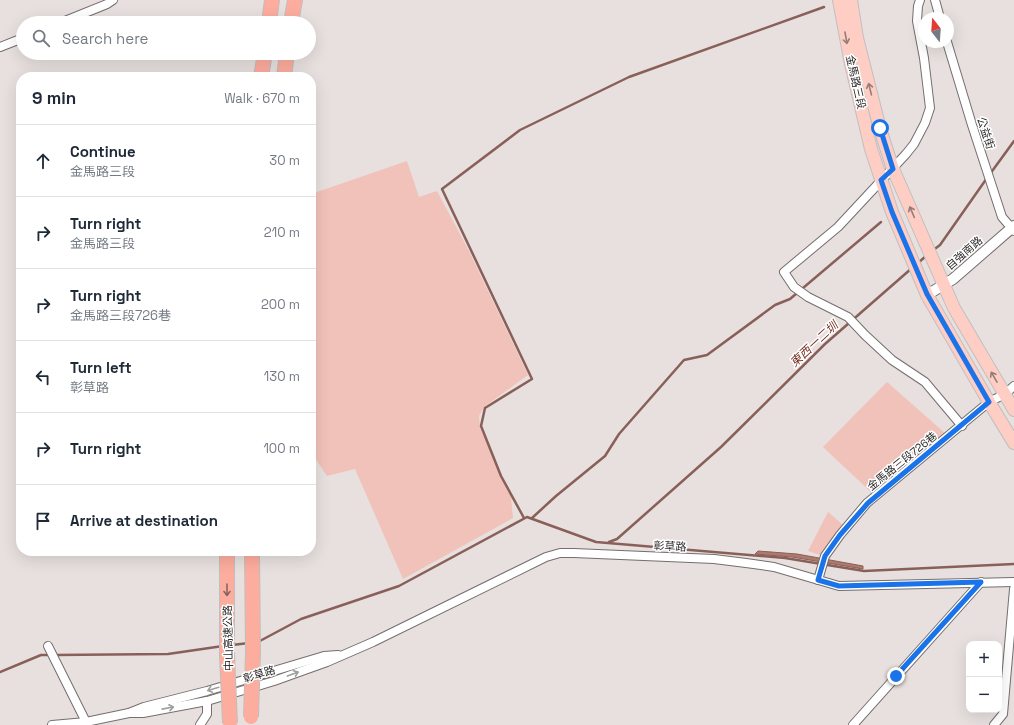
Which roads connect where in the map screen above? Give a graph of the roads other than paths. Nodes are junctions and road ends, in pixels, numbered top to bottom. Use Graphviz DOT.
graph roads {
  1 [pos="113,0"];
  2 [pos="272,0"];
  3 [pos="294,0"];
  4 [pos="839,0"];
  5 [pos="851,0"];
  6 [pos="920,0"];
  7 [pos="935,0"];
  8 [pos="938,12"];
  9 [pos="77,16"];
  10 [pos="270,16"];
  11 [pos="292,16"];
  12 [pos="16,41"];
  13 [pos="0,48"];
  14 [pos="949,48"];
  15 [pos="264,60"];
  16 [pos="286,60"];
  17 [pos="262,72"];
  18 [pos="285,72"];
  19 [pos="893,169"];
  20 [pos="881,180"];
  21 [pos="1013,228"];
  22 [pos="943,286"];
  23 [pos="927,294"];
  24 [pos="1009,390"];
  25 [pos="989,402"];
  26 [pos="1014,410"];
  27 [pos="962,426"];
  28 [pos="1014,442"];
  29 [pos="227,556"];
  30 [pos="252,556"];
  31 [pos="818,580"];
  32 [pos="981,582"];
  33 [pos="1014,582"];
  34 [pos="1014,589"];
  35 [pos="49,648"];
  36 [pos="345,654"];
  37 [pos="207,701"];
  38 [pos="130,713"];
  39 [pos="252,721"];
  40 [pos="86,722"];
  41 [pos="230,724"];
  42 [pos="52,725"];
  43 [pos="200,725"];
  44 [pos="853,725"];
  45 [pos="994,725"];
  1 -- 9 [label="street"];
  2 -- 10 [label="highway"];
  3 -- 11 [label="highway"];
  4 -- 20 [label="main road, 金馬路三段, one-way"];
  19 -- 5 [label="main road, 金馬路三段, one-way"];
  6 -- 19 [label="street"];
  7 -- 8 [label="street"];
  12 -- 13 [label="street"];
  14 -- 21 [label="street, 公益街"];
  15 -- 17 [label="highway"];
  16 -- 18 [label="highway"];
  19 -- 20 [label="street"];
  22 -- 19 [label="main road, 金馬路三段, one-way"];
  20 -- 23 [label="main road, 金馬路三段"];
  20 -- 27 [label="street"];
  21 -- 22 [label="street, 自強南路"];
  22 -- 23 [label="street, 自強南路"];
  24 -- 22 [label="main road, 金馬路三段, one-way"];
  23 -- 25 [label="main road, 金馬路三段"];
  24 -- 25 [label="street, 金馬路三段726巷"];
  24 -- 26 [label="main road, 金馬路三段"];
  25 -- 27 [label="street, 金馬路三段726巷"];
  25 -- 28 [label="main road, 金馬路三段"];
  27 -- 31 [label="street, 金馬路三段726巷"];
  29 -- 41 [label="highway, 中山高速公路, one-way, bridge"];
  30 -- 39 [label="highway, bridge"];
  31 -- 32 [label="street, 彰草路"];
  31 -- 36 [label="street, 彰草路"];
  32 -- 33 [label="street, 彰草路"];
  32 -- 44 [label="street"];
  34 -- 45 [label="street"];
  35 -- 40 [label="street"];
  37 -- 36 [label="street, 彰草路, one-way"];
  36 -- 38 [label="street, 彰草路, one-way"];
  38 -- 37 [label="street, 彰草路, one-way"];
  37 -- 43 [label="street"];
  38 -- 40 [label="street, 彰草路"];
  40 -- 42 [label="street, 彰草路"];
}
